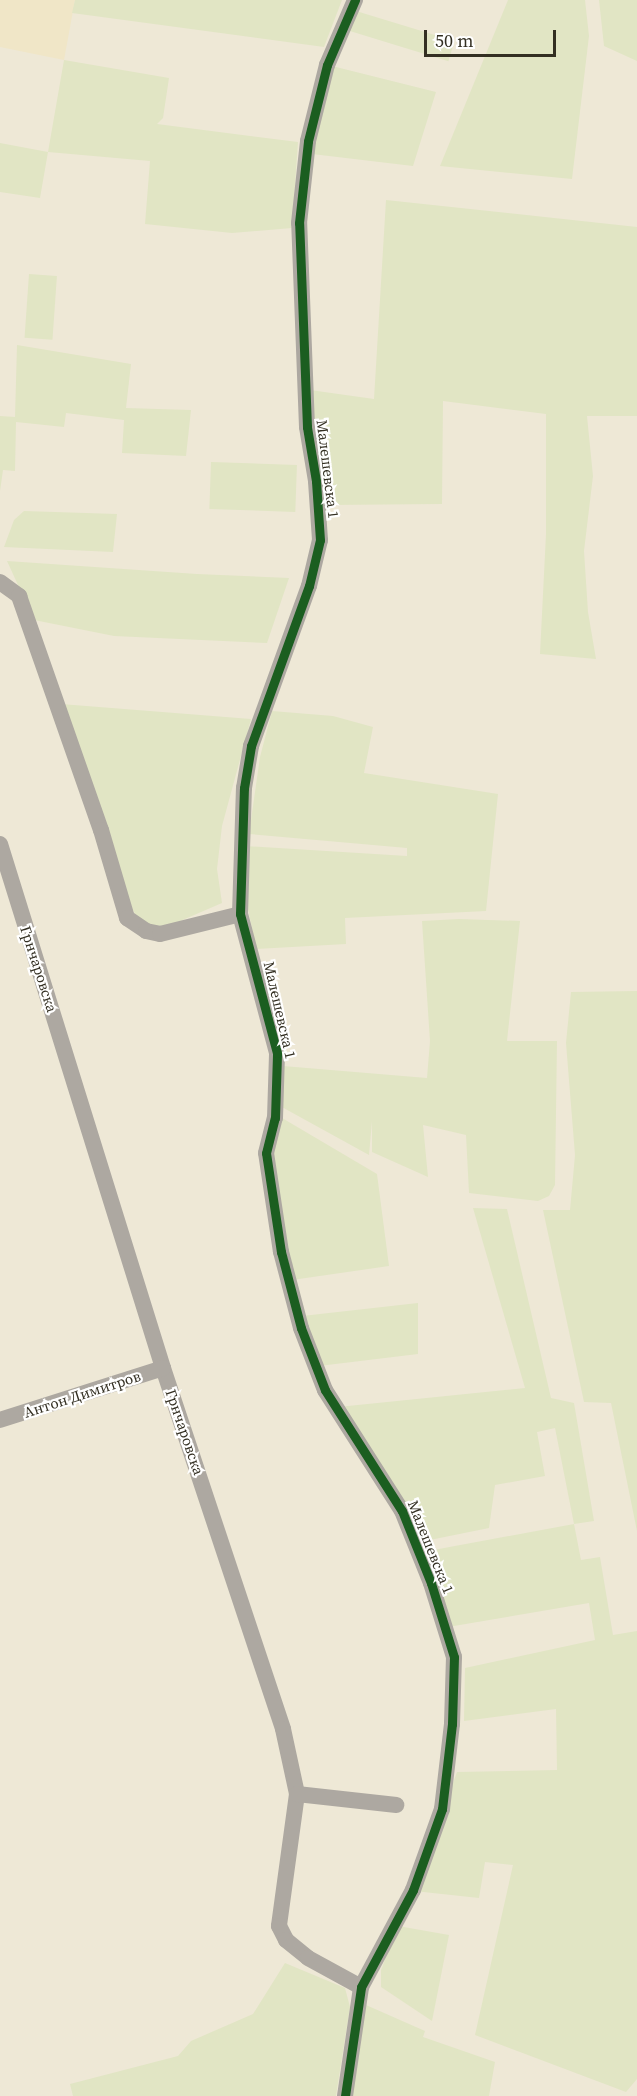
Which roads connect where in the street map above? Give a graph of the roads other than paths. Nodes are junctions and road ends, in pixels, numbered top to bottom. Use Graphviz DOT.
graph roads {
  1 [pos="355,0"];
  2 [pos="0,582"];
  3 [pos="0,844"];
  4 [pos="240,914"];
  5 [pos="163,1368"];
  6 [pos="0,1420"];
  7 [pos="297,1794"];
  8 [pos="396,1805"];
  9 [pos="361,1987"];
  10 [pos="345,2096"];
  1 -- 4 [label="street, Малешевска 1"];
  2 -- 4 [label="street"];
  3 -- 5 [label="street, Грнчаровска"];
  4 -- 9 [label="street, Малешевска 1"];
  5 -- 6 [label="street, Антон Димитров"];
  5 -- 7 [label="street, Грнчаровска"];
  7 -- 8 [label="street"];
  7 -- 9 [label="street, Грнчаровска"];
  9 -- 10 [label="street, Малешевска 1"];
}
